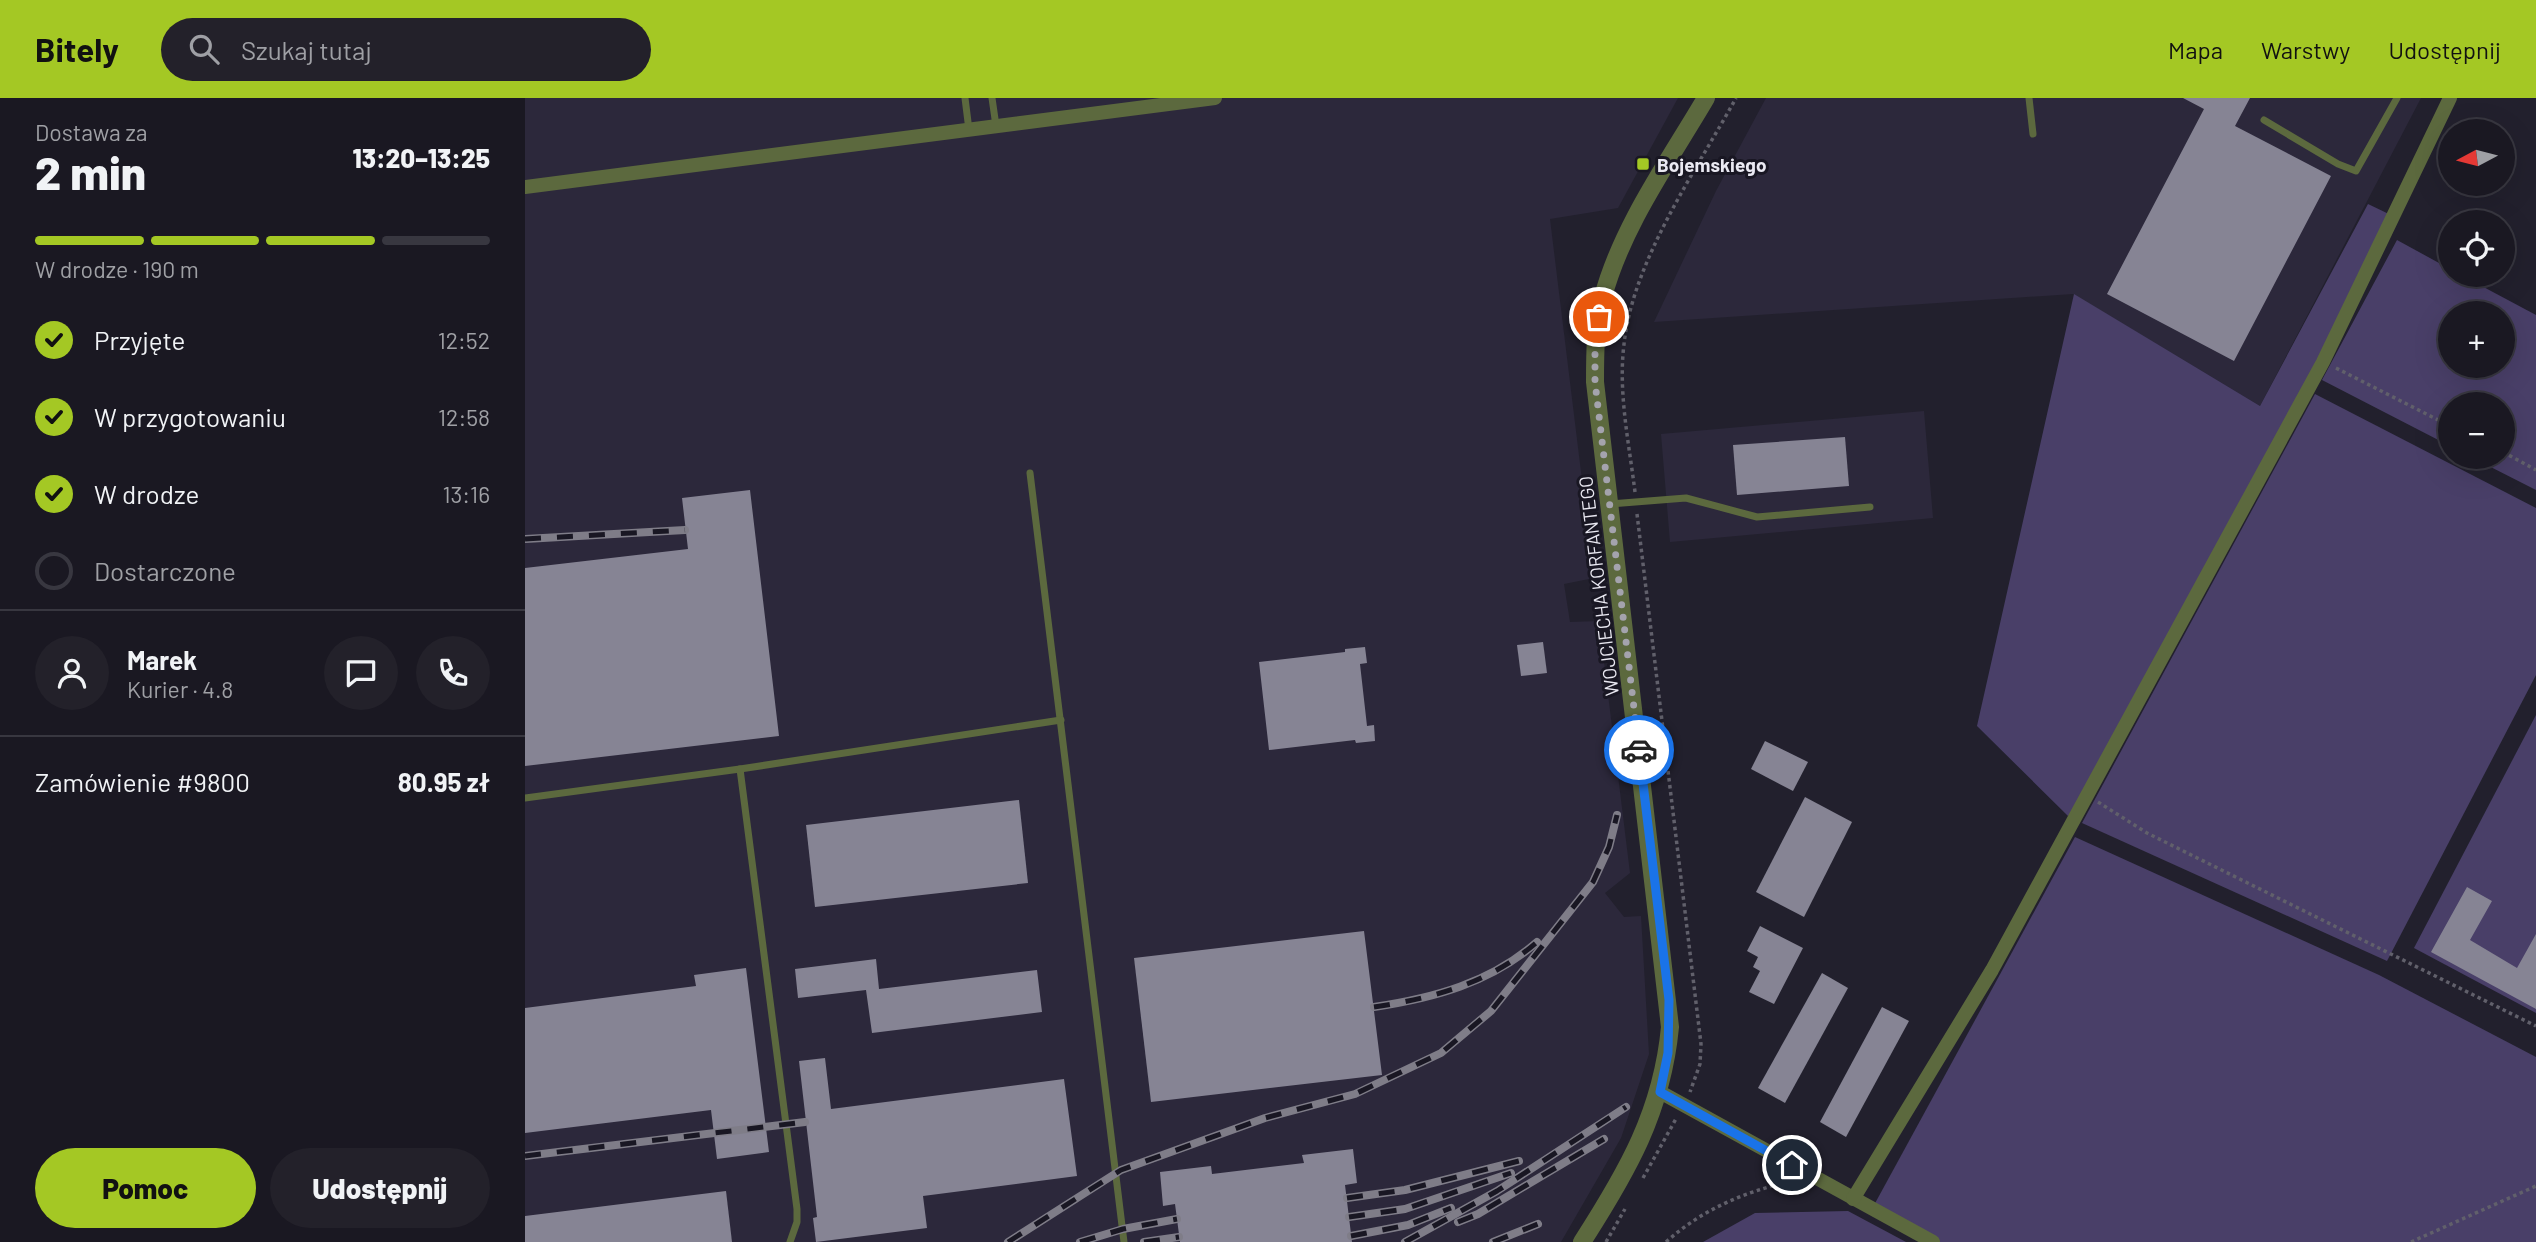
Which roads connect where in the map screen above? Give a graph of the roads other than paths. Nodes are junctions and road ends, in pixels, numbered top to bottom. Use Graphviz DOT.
graph roads {
  1 [pos="965,98"];
  2 [pos="992,98"];
  3 [pos="1215,98"];
  4 [pos="1706,98"];
  5 [pos="2029,98"];
  6 [pos="2397,98"];
  7 [pos="2450,98"];
  8 [pos="2264,120"];
  9 [pos="996,126"];
  10 [pos="969,130"];
  11 [pos="2033,134"];
  12 [pos="525,187"];
  13 [pos="1030,473"];
  14 [pos="1609,504"];
  15 [pos="1870,506"];
  16 [pos="1061,720"];
  17 [pos="740,769"];
  18 [pos="525,798"];
  19 [pos="1660,1092"];
  20 [pos="1853,1199"];
  21 [pos="790,1242"];
  22 [pos="1124,1242"];
  23 [pos="1583,1242"];
  24 [pos="1933,1242"];
  1 -- 10 [label="lane"];
  2 -- 9 [label="lane"];
  3 -- 9 [label="street"];
  4 -- 14 [label="street, WOJCIECHA KORFANTEGO"];
  5 -- 11 [label="lane"];
  6 -- 8 [label="lane"];
  7 -- 20 [label="street"];
  9 -- 10 [label="street"];
  10 -- 12 [label="street"];
  13 -- 16 [label="lane"];
  14 -- 15 [label="lane"];
  14 -- 19 [label="street, WOJCIECHA KORFANTEGO"];
  16 -- 17 [label="lane"];
  16 -- 22 [label="lane"];
  17 -- 18 [label="lane"];
  17 -- 21 [label="lane"];
  19 -- 20 [label="street"];
  19 -- 23 [label="street, WOJCIECHA KORFANTEGO"];
  20 -- 24 [label="street"];
}
